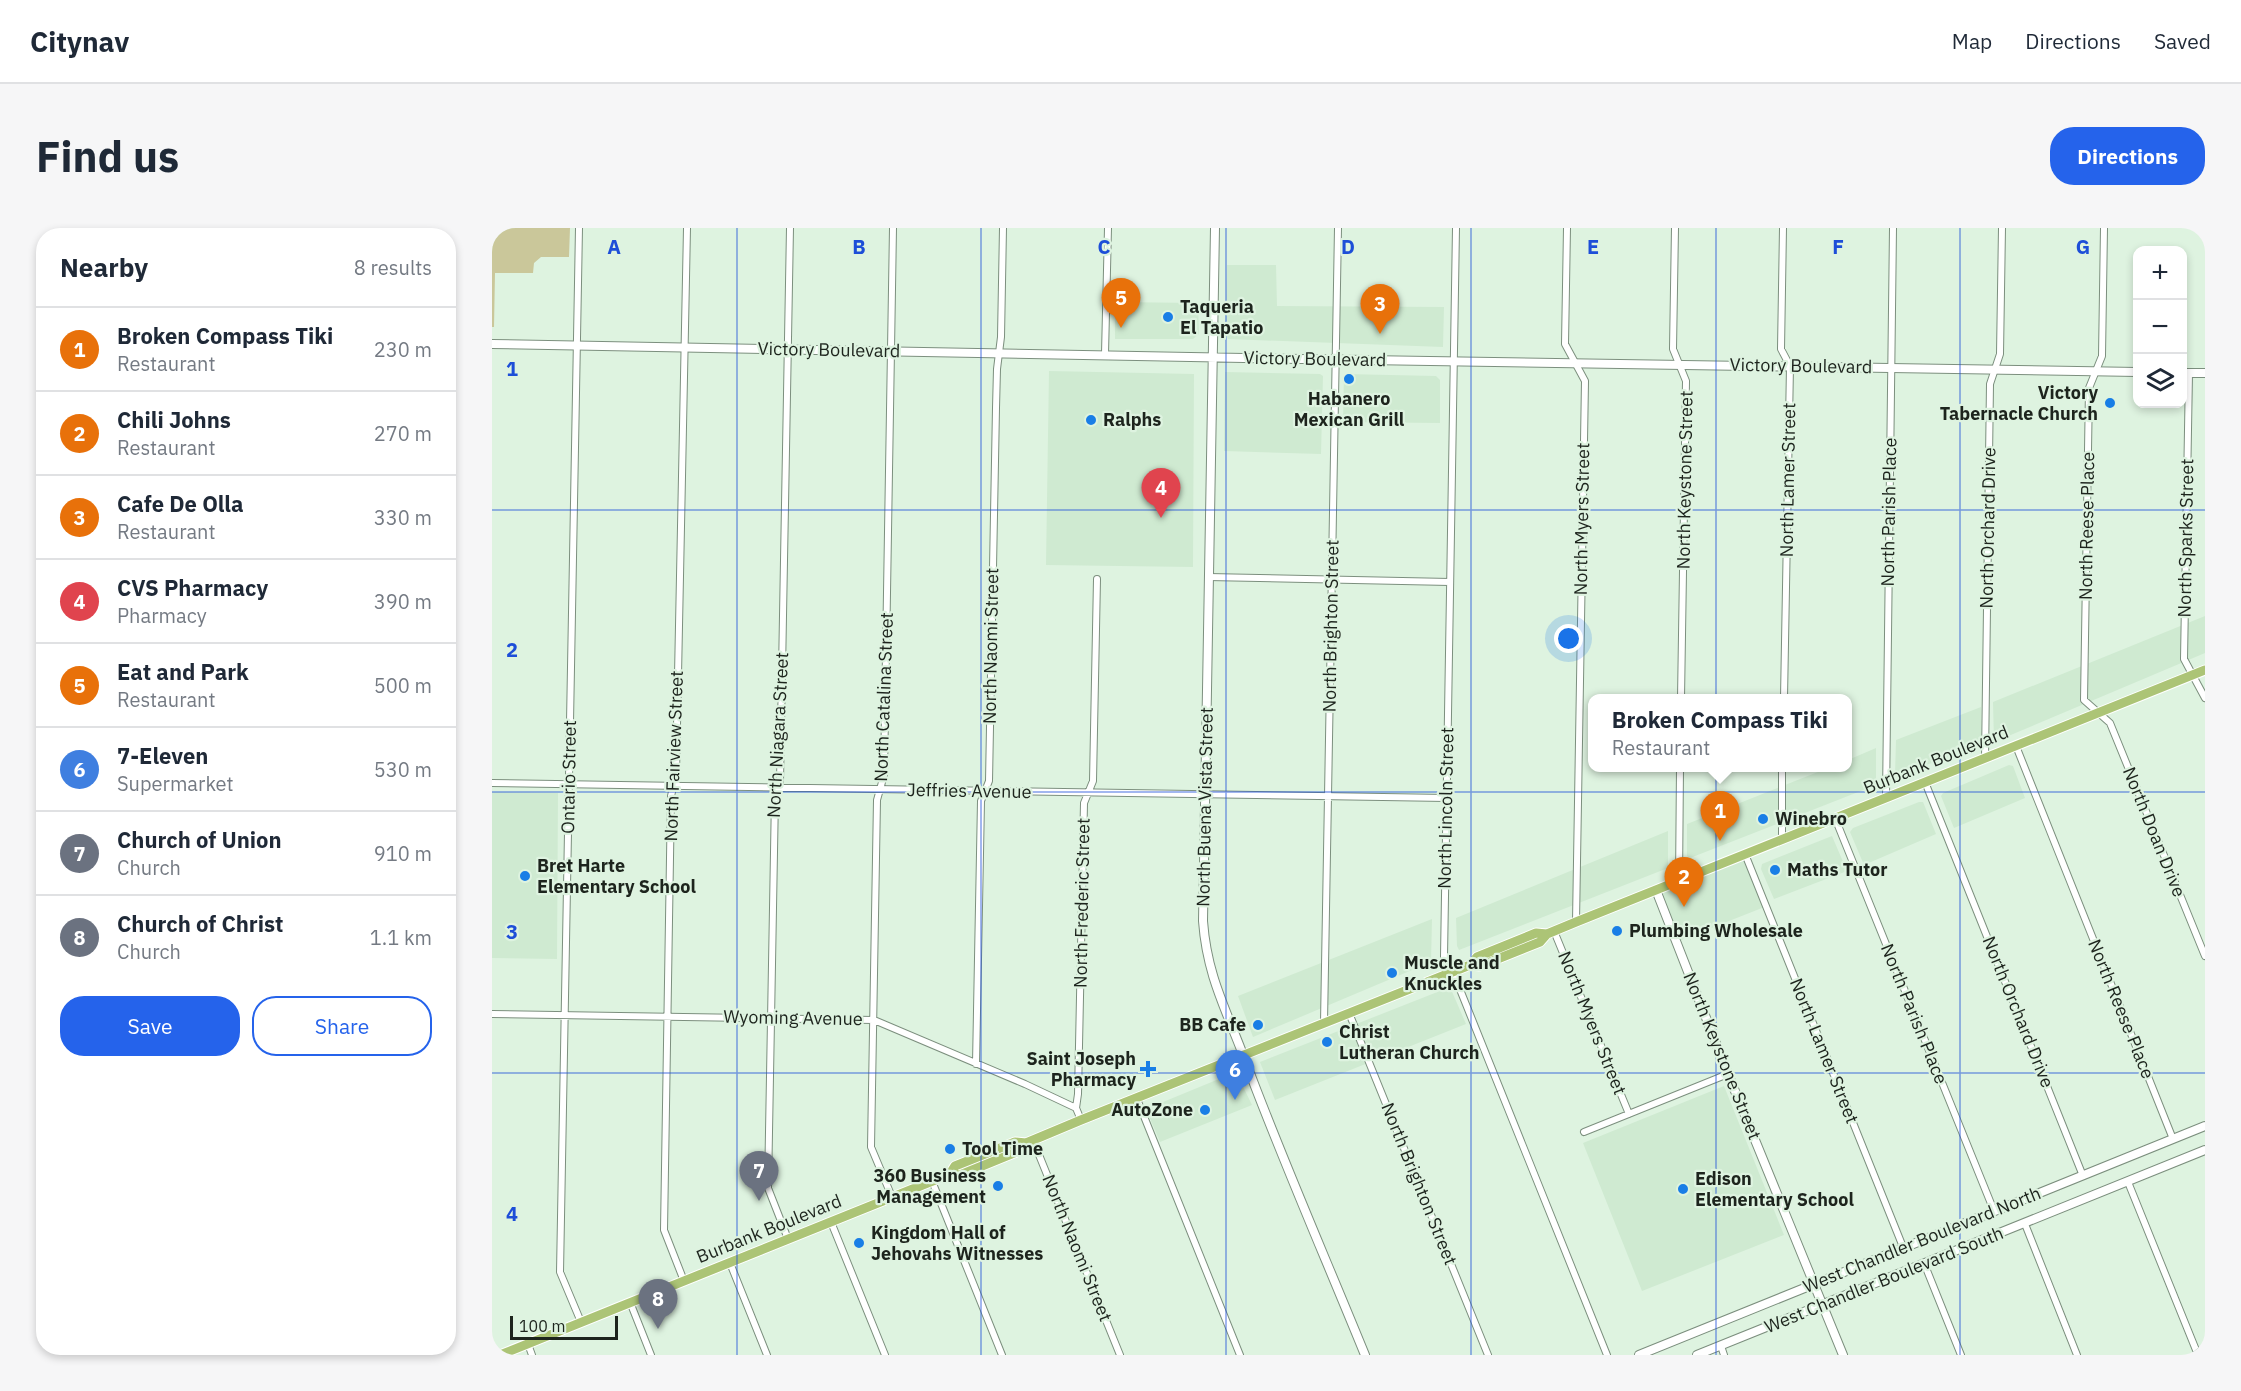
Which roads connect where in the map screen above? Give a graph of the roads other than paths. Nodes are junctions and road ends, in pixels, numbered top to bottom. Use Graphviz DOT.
graph roads {
  1 [pos="579,228"];
  2 [pos="687,228"];
  3 [pos="790,228"];
  4 [pos="894,228"];
  5 [pos="1003,228"];
  6 [pos="1108,228"];
  7 [pos="1215,228"];
  8 [pos="1338,228"];
  9 [pos="1456,228"];
  10 [pos="1567,228"];
  11 [pos="1675,228"];
  12 [pos="1783,228"];
  13 [pos="1893,228"];
  14 [pos="2002,228"];
  15 [pos="2104,228"];
  16 [pos="492,344"];
  17 [pos="577,345"];
  18 [pos="684,347"];
  19 [pos="788,349"];
  20 [pos="892,351"];
  21 [pos="999,352"];
  22 [pos="1105,354"];
  23 [pos="1212,357"];
  24 [pos="1336,359"];
  25 [pos="1455,361"];
  26 [pos="1574,363"];
  27 [pos="1680,364"];
  28 [pos="1790,366"];
  29 [pos="1892,368"];
  30 [pos="1995,370"];
  31 [pos="2096,371"];
  32 [pos="2133,372"];
  33 [pos="2187,373"];
  34 [pos="2205,373"];
  35 [pos="2186,408"];
  36 [pos="1208,577"];
  37 [pos="1097,579"];
  38 [pos="1331,579"];
  39 [pos="1450,582"];
  40 [pos="2205,670"];
  41 [pos="2193,675"];
  42 [pos="1681,694"];
  43 [pos="1784,694"];
  44 [pos="2205,698"];
  45 [pos="2098,713"];
  46 [pos="2016,746"];
  47 [pos="1985,758"];
  48 [pos="1680,772"];
  49 [pos="1782,772"];
  50 [pos="1925,782"];
  51 [pos="492,783"];
  52 [pos="569,784"];
  53 [pos="674,786"];
  54 [pos="778,788"];
  55 [pos="880,789"];
  56 [pos="986,791"];
  57 [pos="1089,792"];
  58 [pos="1205,795"];
  59 [pos="1328,797"];
  60 [pos="1886,797"];
  61 [pos="1447,798"];
  62 [pos="1835,818"];
  63 [pos="1782,839"];
  64 [pos="1745,854"];
  65 [pos="1679,881"];
  66 [pos="1656,890"];
  67 [pos="1576,922"];
  68 [pos="1551,933"];
  69 [pos="2205,956"];
  70 [pos="1452,972"];
  71 [pos="1349,1013"];
  72 [pos="492,1014"];
  73 [pos="565,1014"];
  74 [pos="668,1016"];
  75 [pos="771,1018"];
  76 [pos="874,1020"];
  77 [pos="1324,1023"];
  78 [pos="1244,1056"];
  79 [pos="976,1064"];
  80 [pos="1728,1074"];
  81 [pos="1137,1099"];
  82 [pos="1076,1108"];
  83 [pos="1629,1114"];
  84 [pos="1081,1120"];
  85 [pos="2205,1126"];
  86 [pos="1584,1132"];
  87 [pos="2173,1139"];
  88 [pos="1030,1142"];
  89 [pos="2205,1150"];
  90 [pos="2083,1176"];
  91 [pos="932,1181"];
  92 [pos="2128,1182"];
  93 [pos="892,1197"];
  94 [pos="1994,1211"];
  95 [pos="831,1222"];
  96 [pos="2025,1224"];
  97 [pos="788,1239"];
  98 [pos="1903,1247"];
  99 [pos="729,1263"];
  100 [pos="1924,1263"];
  101 [pos="684,1281"];
  102 [pos="1814,1284"];
  103 [pos="630,1302"];
  104 [pos="1822,1304"];
  105 [pos="581,1322"];
  106 [pos="528,1344"];
  107 [pos="1720,1346"];
  108 [pos="500,1355"];
  109 [pos="532,1355"];
  110 [pos="651,1355"];
  111 [pos="767,1355"];
  112 [pos="885,1355"];
  113 [pos="1002,1355"];
  114 [pos="1120,1355"];
  115 [pos="1240,1355"];
  116 [pos="1365,1355"];
  117 [pos="1488,1355"];
  118 [pos="1607,1355"];
  119 [pos="1639,1355"];
  120 [pos="1697,1355"];
  121 [pos="1724,1355"];
  122 [pos="1843,1355"];
  123 [pos="1961,1355"];
  124 [pos="2077,1355"];
  125 [pos="2198,1355"];
  1 -- 17 [label="street, Ontario Street"];
  2 -- 18 [label="street, North Fairview Street"];
  3 -- 19 [label="street, North Niagara Street"];
  4 -- 20 [label="street, North Catalina Street"];
  5 -- 21 [label="street, North Naomi Street"];
  6 -- 22 [label="street"];
  7 -- 23 [label="main road, North Buena Vista Street"];
  8 -- 24 [label="street, North Brighton Street"];
  9 -- 25 [label="street, North Lincoln Street"];
  10 -- 26 [label="street, North Myers Street"];
  11 -- 27 [label="street, North Keystone Street"];
  12 -- 28 [label="street, North Lamer Street"];
  13 -- 29 [label="street, North Parish Place"];
  14 -- 30 [label="street, North Orchard Drive"];
  15 -- 31 [label="street, North Reese Place"];
  16 -- 17 [label="main road, Victory Boulevard"];
  17 -- 18 [label="main road, Victory Boulevard"];
  17 -- 52 [label="street, Ontario Street"];
  18 -- 19 [label="main road, Victory Boulevard"];
  18 -- 53 [label="street, North Fairview Street"];
  19 -- 20 [label="main road, Victory Boulevard"];
  19 -- 54 [label="street, North Niagara Street"];
  20 -- 21 [label="main road, Victory Boulevard"];
  20 -- 55 [label="street, North Catalina Street"];
  21 -- 22 [label="main road, Victory Boulevard"];
  21 -- 56 [label="street, North Naomi Street"];
  22 -- 23 [label="main road, Victory Boulevard"];
  23 -- 24 [label="main road, Victory Boulevard"];
  23 -- 36 [label="main road, North Buena Vista Street"];
  24 -- 25 [label="main road, Victory Boulevard"];
  24 -- 38 [label="street, North Brighton Street"];
  25 -- 26 [label="main road, Victory Boulevard"];
  25 -- 39 [label="street, North Lincoln Street"];
  26 -- 27 [label="main road, Victory Boulevard"];
  26 -- 67 [label="street, North Myers Street"];
  27 -- 28 [label="main road, Victory Boulevard"];
  27 -- 42 [label="street, North Keystone Street"];
  28 -- 29 [label="main road, Victory Boulevard"];
  28 -- 43 [label="street, North Lamer Street"];
  29 -- 30 [label="main road, Victory Boulevard"];
  29 -- 60 [label="street, North Parish Place"];
  30 -- 31 [label="main road, Victory Boulevard"];
  30 -- 47 [label="street, North Orchard Drive"];
  31 -- 32 [label="main road, Victory Boulevard"];
  31 -- 45 [label="street, North Reese Place"];
  33 -- 34 [label="main road"];
  35 -- 41 [label="street, North Sparks Street"];
  36 -- 38 [label="street"];
  36 -- 58 [label="main road, North Buena Vista Street"];
  37 -- 57 [label="street, North Frederic Street"];
  38 -- 39 [label="street"];
  38 -- 59 [label="street, North Brighton Street"];
  39 -- 61 [label="street, North Lincoln Street"];
  40 -- 41 [label="main road, Burbank Boulevard"];
  41 -- 44 [label="street, North Sparks Street"];
  41 -- 45 [label="main road, Burbank Boulevard"];
  45 -- 46 [label="main road, Burbank Boulevard"];
  45 -- 69 [label="street, North Doan Drive"];
  46 -- 47 [label="main road, Burbank Boulevard"];
  46 -- 87 [label="street, North Reese Place"];
  47 -- 50 [label="main road, Burbank Boulevard"];
  48 -- 65 [label="street"];
  49 -- 63 [label="street"];
  50 -- 60 [label="main road, Burbank Boulevard"];
  50 -- 90 [label="street, North Orchard Drive"];
  51 -- 52 [label="street, Jeffries Avenue"];
  52 -- 53 [label="street, Jeffries Avenue"];
  52 -- 73 [label="street, Ontario Street"];
  53 -- 54 [label="street, Jeffries Avenue"];
  53 -- 74 [label="street, North Fairview Street"];
  54 -- 55 [label="street, Jeffries Avenue"];
  54 -- 75 [label="street, North Niagara Street"];
  55 -- 56 [label="street, Jeffries Avenue"];
  55 -- 76 [label="street, North Catalina Street"];
  56 -- 57 [label="street, Jeffries Avenue"];
  56 -- 79 [label="street, North Naomi Street"];
  57 -- 58 [label="street, Jeffries Avenue"];
  57 -- 82 [label="street, North Frederic Street"];
  58 -- 59 [label="street, Jeffries Avenue"];
  58 -- 78 [label="main road, North Buena Vista Street"];
  59 -- 61 [label="street, Jeffries Avenue"];
  59 -- 77 [label="street, North Brighton Street"];
  60 -- 62 [label="main road, Burbank Boulevard"];
  61 -- 70 [label="street, North Lincoln Street"];
  62 -- 63 [label="main road, Burbank Boulevard"];
  62 -- 94 [label="street, North Parish Place"];
  63 -- 64 [label="main road, Burbank Boulevard"];
  64 -- 65 [label="main road, Burbank Boulevard"];
  64 -- 98 [label="street, North Lamer Street"];
  65 -- 66 [label="main road, Burbank Boulevard"];
  66 -- 67 [label="main road, Burbank Boulevard"];
  66 -- 80 [label="street, North Keystone Street"];
  67 -- 68 [label="main road, Burbank Boulevard"];
  68 -- 70 [label="main road, Burbank Boulevard"];
  68 -- 83 [label="street, North Myers Street"];
  70 -- 71 [label="main road, Burbank Boulevard"];
  70 -- 118 [label="street, North Lincoln Street"];
  71 -- 77 [label="main road, Burbank Boulevard"];
  71 -- 117 [label="street, North Brighton Street"];
  72 -- 73 [label="street, Wyoming Avenue"];
  73 -- 74 [label="street, Wyoming Avenue"];
  73 -- 105 [label="street, Ontario Street"];
  74 -- 75 [label="street, Wyoming Avenue"];
  74 -- 101 [label="street, North Fairview Street"];
  75 -- 76 [label="street, Wyoming Avenue"];
  75 -- 97 [label="street, North Niagara Street"];
  76 -- 79 [label="street, Wyoming Avenue"];
  76 -- 93 [label="street, North Catalina Street"];
  77 -- 78 [label="main road, Burbank Boulevard"];
  78 -- 81 [label="main road, Burbank Boulevard"];
  78 -- 116 [label="main road, North Buena Vista Street"];
  79 -- 82 [label="street, Wyoming Avenue"];
  80 -- 83 [label="street"];
  80 -- 102 [label="street, North Keystone Street"];
  81 -- 84 [label="main road, Burbank Boulevard"];
  81 -- 115 [label="street"];
  82 -- 84 [label="street, North Frederic Street"];
  83 -- 86 [label="street"];
  84 -- 88 [label="main road, Burbank Boulevard"];
  85 -- 87 [label="main road, West Chandler Boulevard North"];
  87 -- 90 [label="main road, West Chandler Boulevard North"];
  88 -- 91 [label="main road, Burbank Boulevard"];
  88 -- 114 [label="street, North Naomi Street"];
  89 -- 92 [label="main road, West Chandler Boulevard South"];
  90 -- 94 [label="main road, West Chandler Boulevard North"];
  91 -- 93 [label="main road, Burbank Boulevard"];
  91 -- 113 [label="street"];
  92 -- 96 [label="main road, West Chandler Boulevard South"];
  92 -- 125 [label="street"];
  93 -- 95 [label="main road, Burbank Boulevard"];
  94 -- 98 [label="main road, West Chandler Boulevard North"];
  95 -- 97 [label="main road, Burbank Boulevard"];
  95 -- 112 [label="street"];
  96 -- 100 [label="main road, West Chandler Boulevard South"];
  96 -- 124 [label="street"];
  97 -- 99 [label="main road, Burbank Boulevard"];
  98 -- 102 [label="main road, West Chandler Boulevard North"];
  99 -- 101 [label="main road, Burbank Boulevard"];
  99 -- 111 [label="street"];
  100 -- 104 [label="main road, West Chandler Boulevard South"];
  100 -- 123 [label="street"];
  101 -- 103 [label="main road, Burbank Boulevard"];
  102 -- 104 [label="street, North Keystone Street"];
  102 -- 119 [label="main road, West Chandler Boulevard North"];
  103 -- 105 [label="main road, Burbank Boulevard"];
  103 -- 110 [label="street"];
  104 -- 107 [label="main road, West Chandler Boulevard South"];
  104 -- 122 [label="street, North Keystone Street"];
  105 -- 106 [label="main road, Burbank Boulevard"];
  106 -- 108 [label="main road, Burbank Boulevard"];
  106 -- 109 [label="street"];
  107 -- 120 [label="main road, West Chandler Boulevard South"];
  107 -- 121 [label="street"];
}
